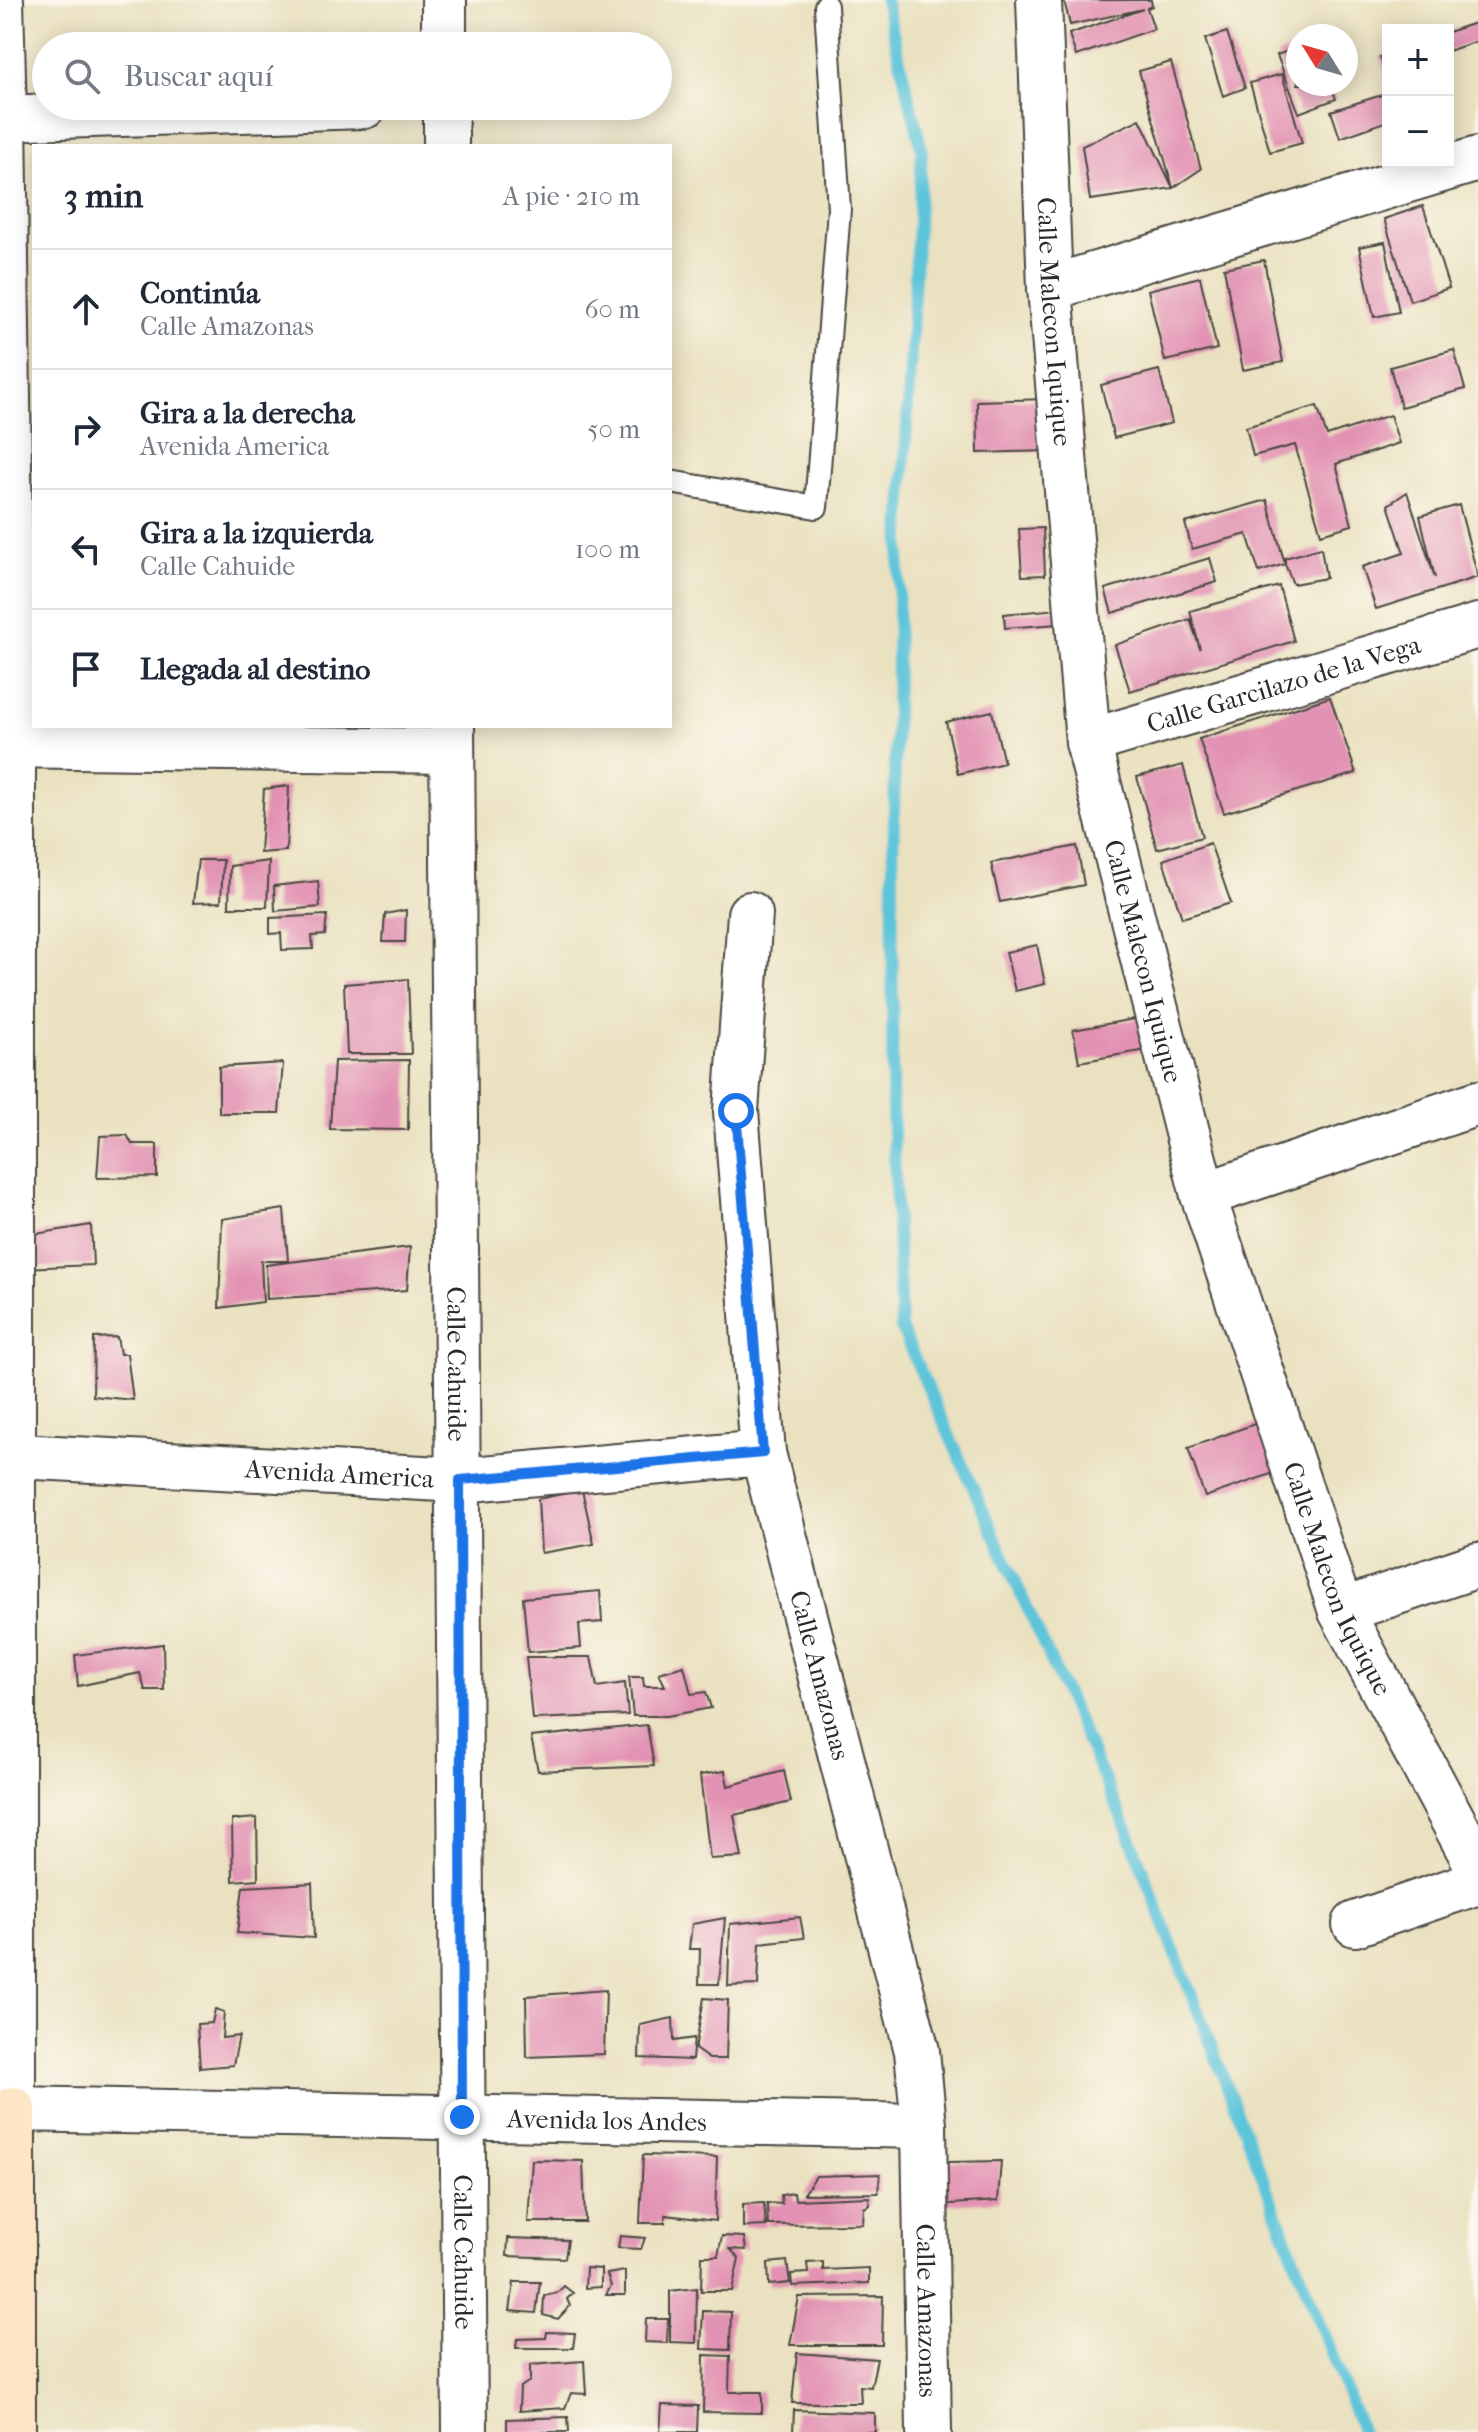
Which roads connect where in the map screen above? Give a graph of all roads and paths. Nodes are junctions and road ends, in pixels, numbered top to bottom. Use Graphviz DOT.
graph roads {
  1 [pos="1,0"];
  2 [pos="444,0"];
  3 [pos="1039,0"];
  4 [pos="826,6"];
  5 [pos="444,32"];
  6 [pos="32,117"];
  7 [pos="2,118"];
  8 [pos="446,120"];
  9 [pos="446,144"];
  10 [pos="1478,159"];
  11 [pos="1050,288"];
  12 [pos="672,482"];
  13 [pos="1478,626"];
  14 [pos="452,738"];
  15 [pos="1088,742"];
  16 [pos="7,746"];
  17 [pos="750,914"];
  18 [pos="1478,1103"];
  19 [pos="1203,1195"];
  20 [pos="763,1453"];
  21 [pos="5,1456"];
  22 [pos="460,1480"];
  23 [pos="1478,1565"];
  24 [pos="1341,1611"];
  25 [pos="1478,1867"];
  26 [pos="1478,1882"];
  27 [pos="1355,1924"];
  28 [pos="6,2108"];
  29 [pos="462,2117"];
  30 [pos="924,2126"];
  31 [pos="13,2432"];
  32 [pos="465,2432"];
  33 [pos="929,2432"];
  1 -- 7 [label="street"];
  2 -- 5 [label="street"];
  3 -- 11 [label="street, Calle Malecon Iquique"];
  4 -- 12 [label="lane"];
  6 -- 7 [label="street"];
  7 -- 16 [label="street"];
  8 -- 9 [label="street"];
  10 -- 11 [label="street"];
  11 -- 15 [label="street, Calle Malecon Iquique"];
  13 -- 15 [label="street, Calle Garcilazo de la Vega"];
  14 -- 16 [label="street"];
  14 -- 22 [label="street, Calle Cahuide"];
  15 -- 19 [label="street, Calle Malecon Iquique"];
  16 -- 21 [label="street"];
  17 -- 20 [label="street, Calle Amazonas"];
  18 -- 19 [label="street"];
  19 -- 24 [label="street, Calle Malecon Iquique"];
  20 -- 22 [label="street, Avenida America"];
  20 -- 30 [label="street, Calle Amazonas"];
  21 -- 22 [label="street, Avenida America"];
  21 -- 28 [label="street"];
  22 -- 29 [label="street, Calle Cahuide"];
  23 -- 24 [label="street"];
  24 -- 25 [label="street, Calle Malecon Iquique"];
  26 -- 27 [label="street"];
  28 -- 29 [label="street, Avenida los Andes"];
  28 -- 31 [label="main road"];
  29 -- 30 [label="street, Avenida los Andes"];
  29 -- 32 [label="street, Calle Cahuide"];
  30 -- 33 [label="street, Calle Amazonas"];
}
